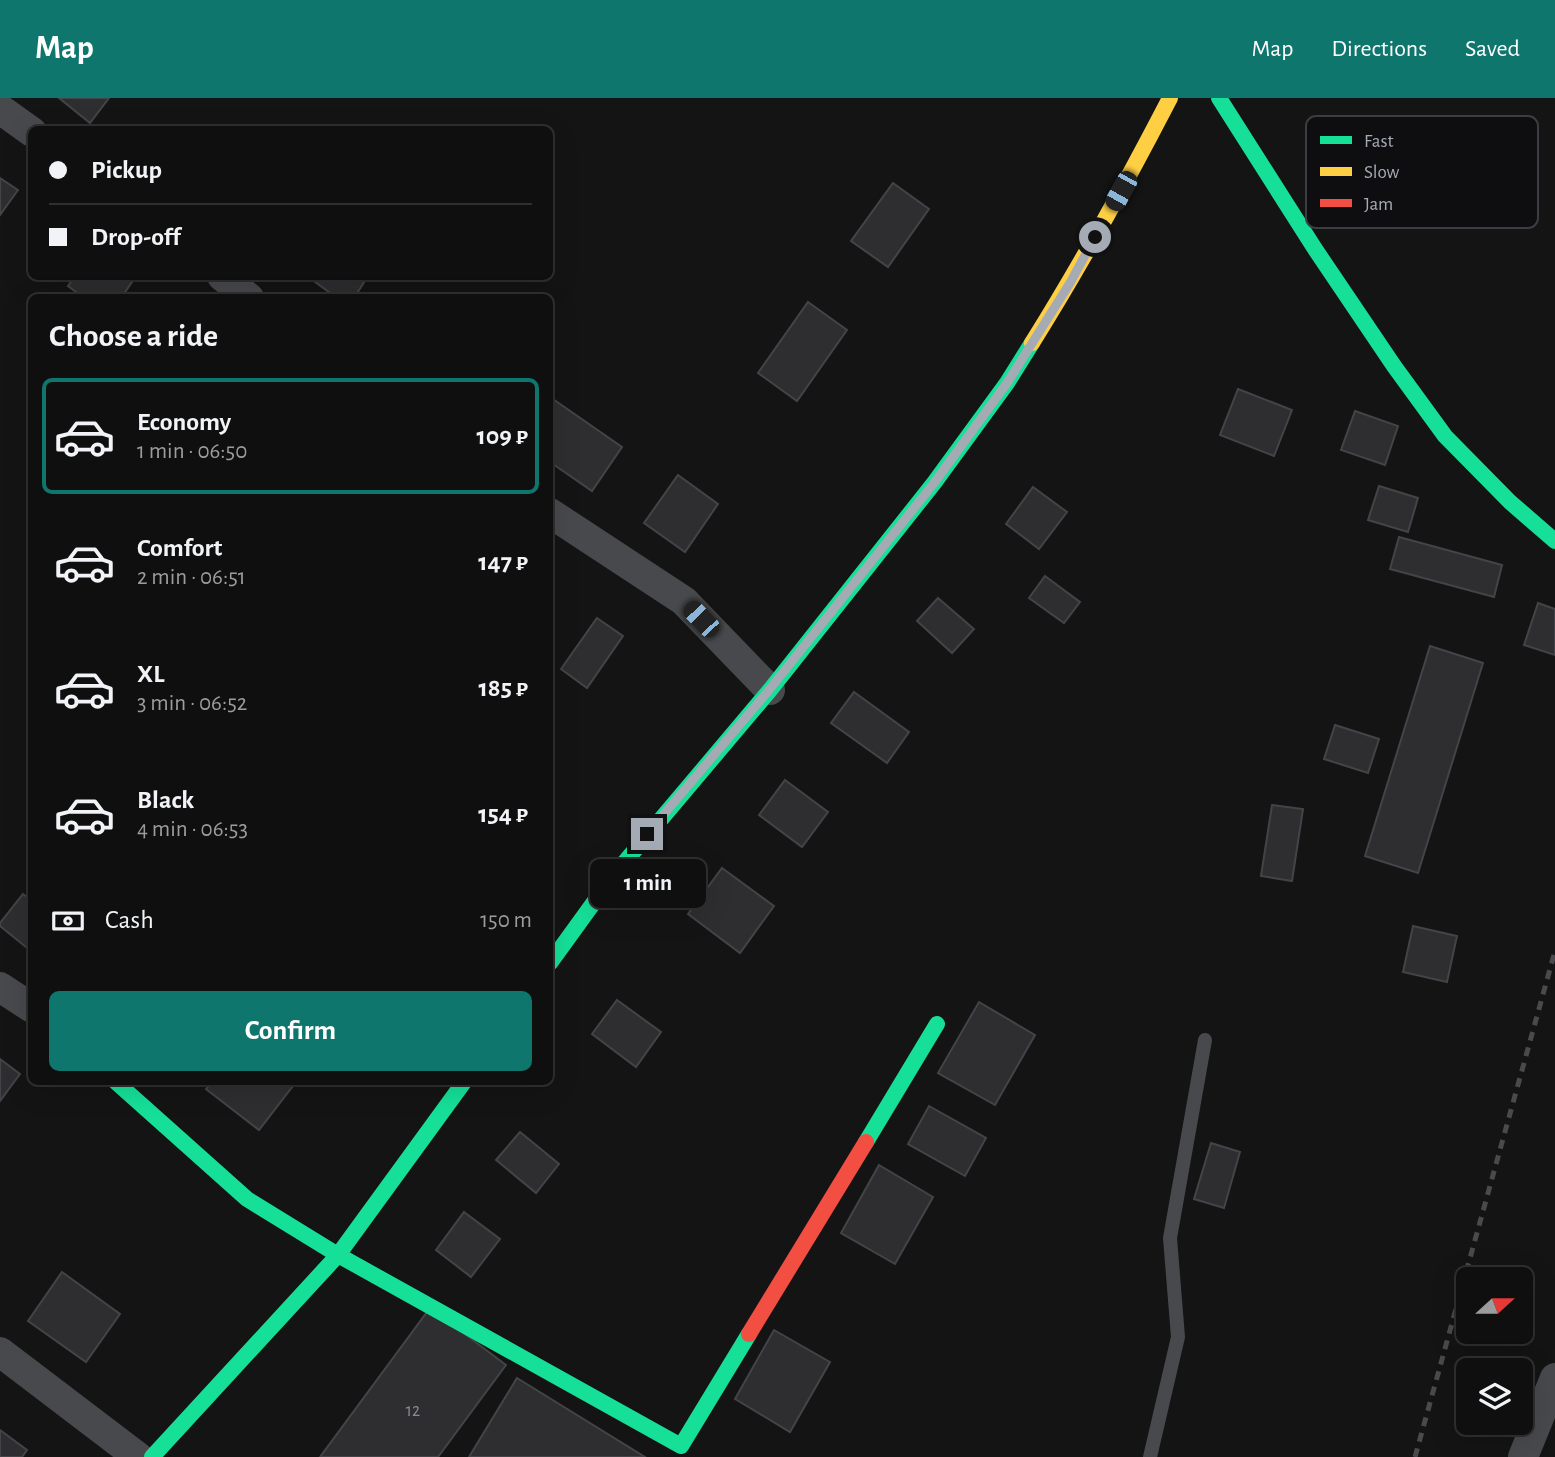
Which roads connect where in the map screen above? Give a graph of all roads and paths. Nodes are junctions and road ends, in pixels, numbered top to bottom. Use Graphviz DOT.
graph roads {
  1 [pos="1170,98"];
  2 [pos="1219,98"];
  3 [pos="0,109"];
  4 [pos="28,129"];
  5 [pos="227,280"];
  6 [pos="244,294"];
  7 [pos="553,515"];
  8 [pos="1555,541"];
  9 [pos="769,690"];
  10 [pos="553,959"];
  11 [pos="0,987"];
  12 [pos="28,1005"];
  13 [pos="937,1024"];
  14 [pos="1205,1040"];
  15 [pos="120,1085"];
  16 [pos="462,1085"];
  17 [pos="338,1255"];
  18 [pos="0,1352"];
  19 [pos="1552,1391"];
  20 [pos="138,1457"];
  21 [pos="152,1457"];
  22 [pos="1150,1457"];
  23 [pos="1523,1457"];
  1 -- 9 [label="street"];
  2 -- 8 [label="street"];
  3 -- 4 [label="street"];
  5 -- 6 [label="street"];
  7 -- 9 [label="street"];
  9 -- 10 [label="street"];
  11 -- 12 [label="street"];
  13 -- 17 [label="street"];
  14 -- 22 [label="lane"];
  15 -- 17 [label="street"];
  16 -- 17 [label="street"];
  17 -- 21 [label="street"];
  18 -- 20 [label="street"];
  19 -- 23 [label="street"];
}
